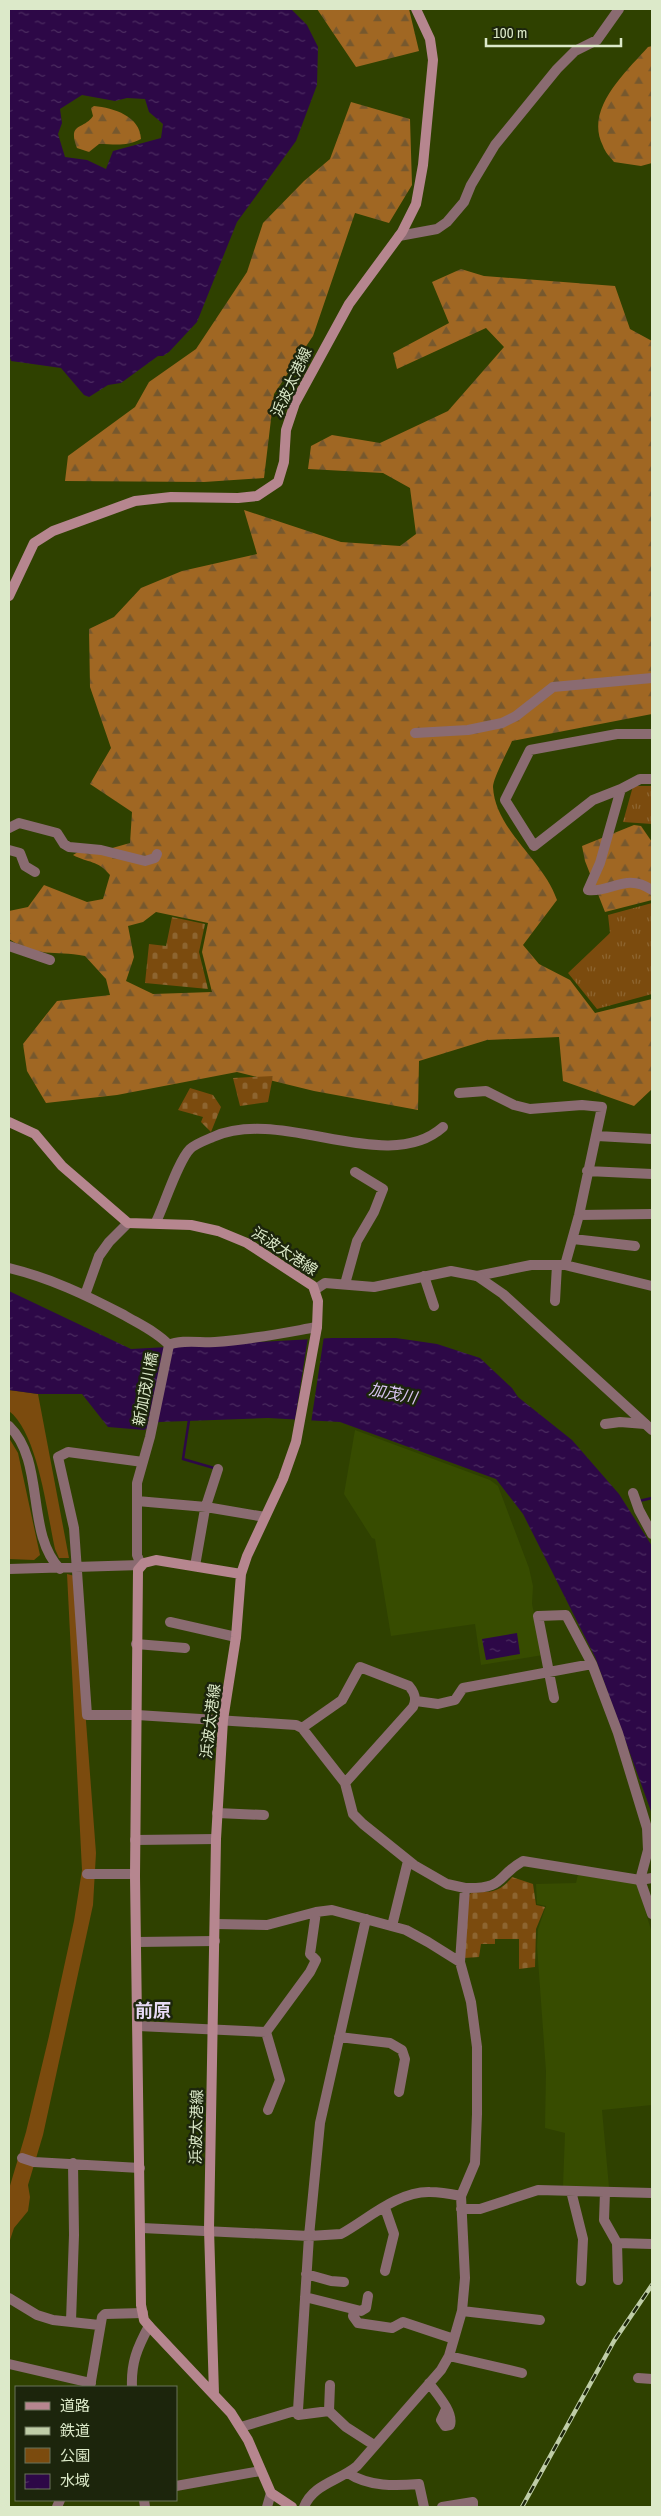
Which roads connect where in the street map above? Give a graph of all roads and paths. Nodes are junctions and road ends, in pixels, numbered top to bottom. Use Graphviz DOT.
graph roads {
  1 [pos="416,9"];
  2 [pos="619,9"];
  3 [pos="399,236"];
  4 [pos="9,596"];
  5 [pos="652,678"];
  6 [pos="415,733"];
  7 [pos="652,734"];
  8 [pos="652,779"];
  9 [pos="621,789"];
  10 [pos="9,828"];
  11 [pos="9,850"];
  12 [pos="157,854"];
  13 [pos="35,872"];
  14 [pos="652,890"];
  15 [pos="9,946"];
  16 [pos="50,960"];
  17 [pos="459,1093"];
  18 [pos="9,1122"];
  19 [pos="443,1126"];
  20 [pos="597,1136"];
  21 [pos="652,1139"];
  22 [pos="587,1171"];
  23 [pos="355,1172"];
  24 [pos="652,1174"];
  25 [pos="652,1214"];
  26 [pos="579,1215"];
  27 [pos="156,1222"];
  28 [pos="128,1223"];
  29 [pos="572,1239"];
  30 [pos="635,1246"];
  31 [pos="561,1265"];
  32 [pos="9,1268"];
  33 [pos="424,1276"];
  34 [pos="477,1276"];
  35 [pos="345,1284"];
  36 [pos="652,1286"];
  37 [pos="316,1289"];
  38 [pos="85,1295"];
  39 [pos="555,1300"];
  40 [pos="434,1306"];
  41 [pos="317,1330"];
  42 [pos="169,1346"];
  43 [pos="605,1424"];
  44 [pos="9,1426"];
  45 [pos="649,1427"];
  46 [pos="143,1462"];
  47 [pos="218,1469"];
  48 [pos="633,1493"];
  49 [pos="137,1501"];
  50 [pos="206,1507"];
  51 [pos="265,1518"];
  52 [pos="652,1534"];
  53 [pos="141,1565"];
  54 [pos="194,1566"];
  55 [pos="77,1568"];
  56 [pos="60,1569"];
  57 [pos="9,1570"];
  58 [pos="242,1574"];
  59 [pos="170,1622"];
  60 [pos="236,1637"];
  61 [pos="136,1644"];
  62 [pos="185,1648"];
  63 [pos="592,1664"];
  64 [pos="549,1673"];
  65 [pos="554,1698"];
  66 [pos="416,1701"];
  67 [pos="137,1715"];
  68 [pos="223,1720"];
  69 [pos="302,1728"];
  70 [pos="345,1783"];
  71 [pos="217,1813"];
  72 [pos="264,1815"];
  73 [pos="216,1839"];
  74 [pos="136,1840"];
  75 [pos="408,1861"];
  76 [pos="87,1874"];
  77 [pos="135,1874"];
  78 [pos="647,1879"];
  79 [pos="465,1888"];
  80 [pos="316,1912"];
  81 [pos="652,1914"];
  82 [pos="366,1918"];
  83 [pos="216,1924"];
  84 [pos="392,1926"];
  85 [pos="215,1941"];
  86 [pos="137,1942"];
  87 [pos="460,1962"];
  88 [pos="138,2026"];
  89 [pos="212,2030"];
  90 [pos="266,2032"];
  91 [pos="340,2037"];
  92 [pos="399,2092"];
  93 [pos="268,2110"];
  94 [pos="22,2158"];
  95 [pos="73,2163"];
  96 [pos="140,2168"];
  97 [pos="572,2190"];
  98 [pos="605,2192"];
  99 [pos="652,2193"];
  100 [pos="461,2196"];
  101 [pos="385,2208"];
  102 [pos="462,2209"];
  103 [pos="142,2228"];
  104 [pos="209,2229"];
  105 [pos="309,2236"];
  106 [pos="617,2243"];
  107 [pos="652,2244"];
  108 [pos="385,2272"];
  109 [pos="306,2274"];
  110 [pos="618,2280"];
  111 [pos="581,2281"];
  112 [pos="344,2282"];
  113 [pos="368,2296"];
  114 [pos="9,2298"];
  115 [pos="304,2298"];
  116 [pos="462,2310"];
  117 [pos="354,2311"];
  118 [pos="142,2313"];
  119 [pos="70,2320"];
  120 [pos="540,2320"];
  121 [pos="99,2325"];
  122 [pos="149,2326"];
  123 [pos="454,2339"];
  124 [pos="449,2356"];
  125 [pos="9,2364"];
  126 [pos="522,2373"];
  127 [pos="638,2378"];
  128 [pos="652,2379"];
  129 [pos="429,2383"];
  130 [pos="90,2385"];
  131 [pos="330,2385"];
  132 [pos="132,2386"];
  133 [pos="214,2394"];
  134 [pos="446,2409"];
  135 [pos="298,2410"];
  136 [pos="329,2411"];
  137 [pos="241,2427"];
  138 [pos="374,2445"];
  139 [pos="260,2470"];
  140 [pos="348,2473"];
  141 [pos="178,2486"];
  142 [pos="271,2493"];
  143 [pos="267,2507"];
  144 [pos="292,2507"];
  145 [pos="304,2507"];
  146 [pos="424,2507"];
  147 [pos="442,2507"];
  148 [pos="473,2507"];
  1 -- 3 [label="main road, 浜波太港線"];
  2 -- 3 [label="street"];
  3 -- 4 [label="main road, 浜波太港線"];
  5 -- 6 [label="street"];
  7 -- 9 [label="street"];
  8 -- 9 [label="street"];
  9 -- 14 [label="street"];
  10 -- 12 [label="street"];
  11 -- 13 [label="street"];
  15 -- 16 [label="street"];
  17 -- 20 [label="street"];
  18 -- 28 [label="main road"];
  19 -- 27 [label="street"];
  20 -- 21 [label="street"];
  20 -- 22 [label="street"];
  22 -- 24 [label="street"];
  22 -- 26 [label="street"];
  23 -- 35 [label="street"];
  25 -- 26 [label="street"];
  26 -- 29 [label="street"];
  27 -- 28 [label="main road, 浜波太港線"];
  27 -- 37 [label="main road, 浜波太港線"];
  28 -- 38 [label="street"];
  29 -- 30 [label="street"];
  29 -- 31 [label="street"];
  31 -- 34 [label="street"];
  31 -- 36 [label="street"];
  31 -- 39 [label="street"];
  32 -- 38 [label="street"];
  33 -- 34 [label="street"];
  33 -- 35 [label="street"];
  33 -- 40 [label="street"];
  34 -- 45 [label="street"];
  35 -- 37 [label="street"];
  37 -- 41 [label="main road, 浜波太港線"];
  38 -- 42 [label="street"];
  41 -- 42 [label="street"];
  41 -- 51 [label="main road, 浜波太港線"];
  42 -- 46 [label="street, 新加茂川橋"];
  43 -- 45 [label="street"];
  44 -- 56 [label="street"];
  46 -- 49 [label="street, 新加茂川橋"];
  46 -- 55 [label="street"];
  47 -- 50 [label="street"];
  48 -- 52 [label="street"];
  49 -- 50 [label="street"];
  49 -- 53 [label="street, 新加茂川橋"];
  50 -- 51 [label="street"];
  50 -- 54 [label="street"];
  51 -- 58 [label="main road, 浜波太港線"];
  53 -- 54 [label="main road"];
  53 -- 55 [label="street"];
  53 -- 61 [label="main road"];
  54 -- 58 [label="main road"];
  55 -- 56 [label="street"];
  55 -- 67 [label="street"];
  56 -- 57 [label="street"];
  58 -- 60 [label="main road, 浜波太港線"];
  59 -- 60 [label="street"];
  60 -- 68 [label="main road, 浜波太港線"];
  61 -- 62 [label="street"];
  61 -- 67 [label="main road"];
  63 -- 64 [label="street"];
  63 -- 64 [label="street"];
  63 -- 78 [label="street"];
  64 -- 65 [label="street"];
  64 -- 66 [label="street"];
  66 -- 69 [label="street"];
  66 -- 70 [label="street"];
  67 -- 68 [label="street"];
  67 -- 74 [label="main road"];
  68 -- 69 [label="street"];
  68 -- 71 [label="main road, 浜波太港線"];
  69 -- 70 [label="street"];
  70 -- 75 [label="street"];
  71 -- 72 [label="street"];
  71 -- 73 [label="main road, 浜波太港線"];
  73 -- 74 [label="street"];
  73 -- 83 [label="main road, 浜波太港線"];
  74 -- 77 [label="main road"];
  75 -- 79 [label="street"];
  75 -- 84 [label="street"];
  76 -- 77 [label="street"];
  77 -- 86 [label="main road"];
  78 -- 79 [label="street"];
  78 -- 81 [label="street"];
  79 -- 87 [label="street"];
  80 -- 82 [label="street"];
  80 -- 83 [label="street"];
  80 -- 90 [label="street"];
  82 -- 84 [label="street"];
  82 -- 91 [label="street"];
  83 -- 85 [label="main road, 浜波太港線"];
  84 -- 87 [label="street"];
  85 -- 86 [label="street"];
  85 -- 89 [label="main road, 浜波太港線"];
  86 -- 88 [label="main road"];
  87 -- 100 [label="street"];
  88 -- 89 [label="street"];
  88 -- 96 [label="main road"];
  89 -- 90 [label="street"];
  89 -- 104 [label="main road, 浜波太港線"];
  90 -- 93 [label="street"];
  91 -- 92 [label="street"];
  91 -- 105 [label="street"];
  94 -- 95 [label="street"];
  95 -- 96 [label="street"];
  95 -- 119 [label="street"];
  96 -- 103 [label="main road"];
  97 -- 98 [label="street"];
  97 -- 102 [label="street"];
  97 -- 111 [label="street"];
  98 -- 99 [label="street"];
  98 -- 106 [label="street"];
  100 -- 101 [label="street"];
  100 -- 102 [label="street"];
  101 -- 105 [label="street"];
  101 -- 108 [label="street"];
  102 -- 116 [label="street"];
  103 -- 104 [label="street"];
  103 -- 118 [label="main road"];
  104 -- 105 [label="street"];
  104 -- 133 [label="main road, 浜波太港線"];
  105 -- 109 [label="street"];
  106 -- 107 [label="street"];
  106 -- 110 [label="street"];
  109 -- 112 [label="street"];
  109 -- 115 [label="street"];
  113 -- 117 [label="street"];
  114 -- 119 [label="street"];
  115 -- 117 [label="street"];
  115 -- 135 [label="street"];
  116 -- 120 [label="street"];
  116 -- 123 [label="street"];
  117 -- 123 [label="street"];
  118 -- 121 [label="street"];
  118 -- 122 [label="main road"];
  119 -- 121 [label="street"];
  121 -- 130 [label="street"];
  122 -- 132 [label="street"];
  122 -- 133 [label="main road"];
  123 -- 124 [label="street"];
  124 -- 126 [label="street"];
  124 -- 129 [label="street"];
  125 -- 130 [label="street"];
  127 -- 128 [label="street"];
  129 -- 134 [label="street"];
  129 -- 138 [label="street"];
  131 -- 136 [label="street"];
  133 -- 137 [label="main road"];
  135 -- 136 [label="street"];
  135 -- 137 [label="street"];
  136 -- 138 [label="street"];
  137 -- 139 [label="main road"];
  138 -- 140 [label="street"];
  139 -- 141 [label="street"];
  139 -- 142 [label="main road"];
  140 -- 145 [label="street"];
  140 -- 146 [label="street"];
  142 -- 143 [label="street"];
  142 -- 144 [label="main road"];
  147 -- 148 [label="street"];
}
